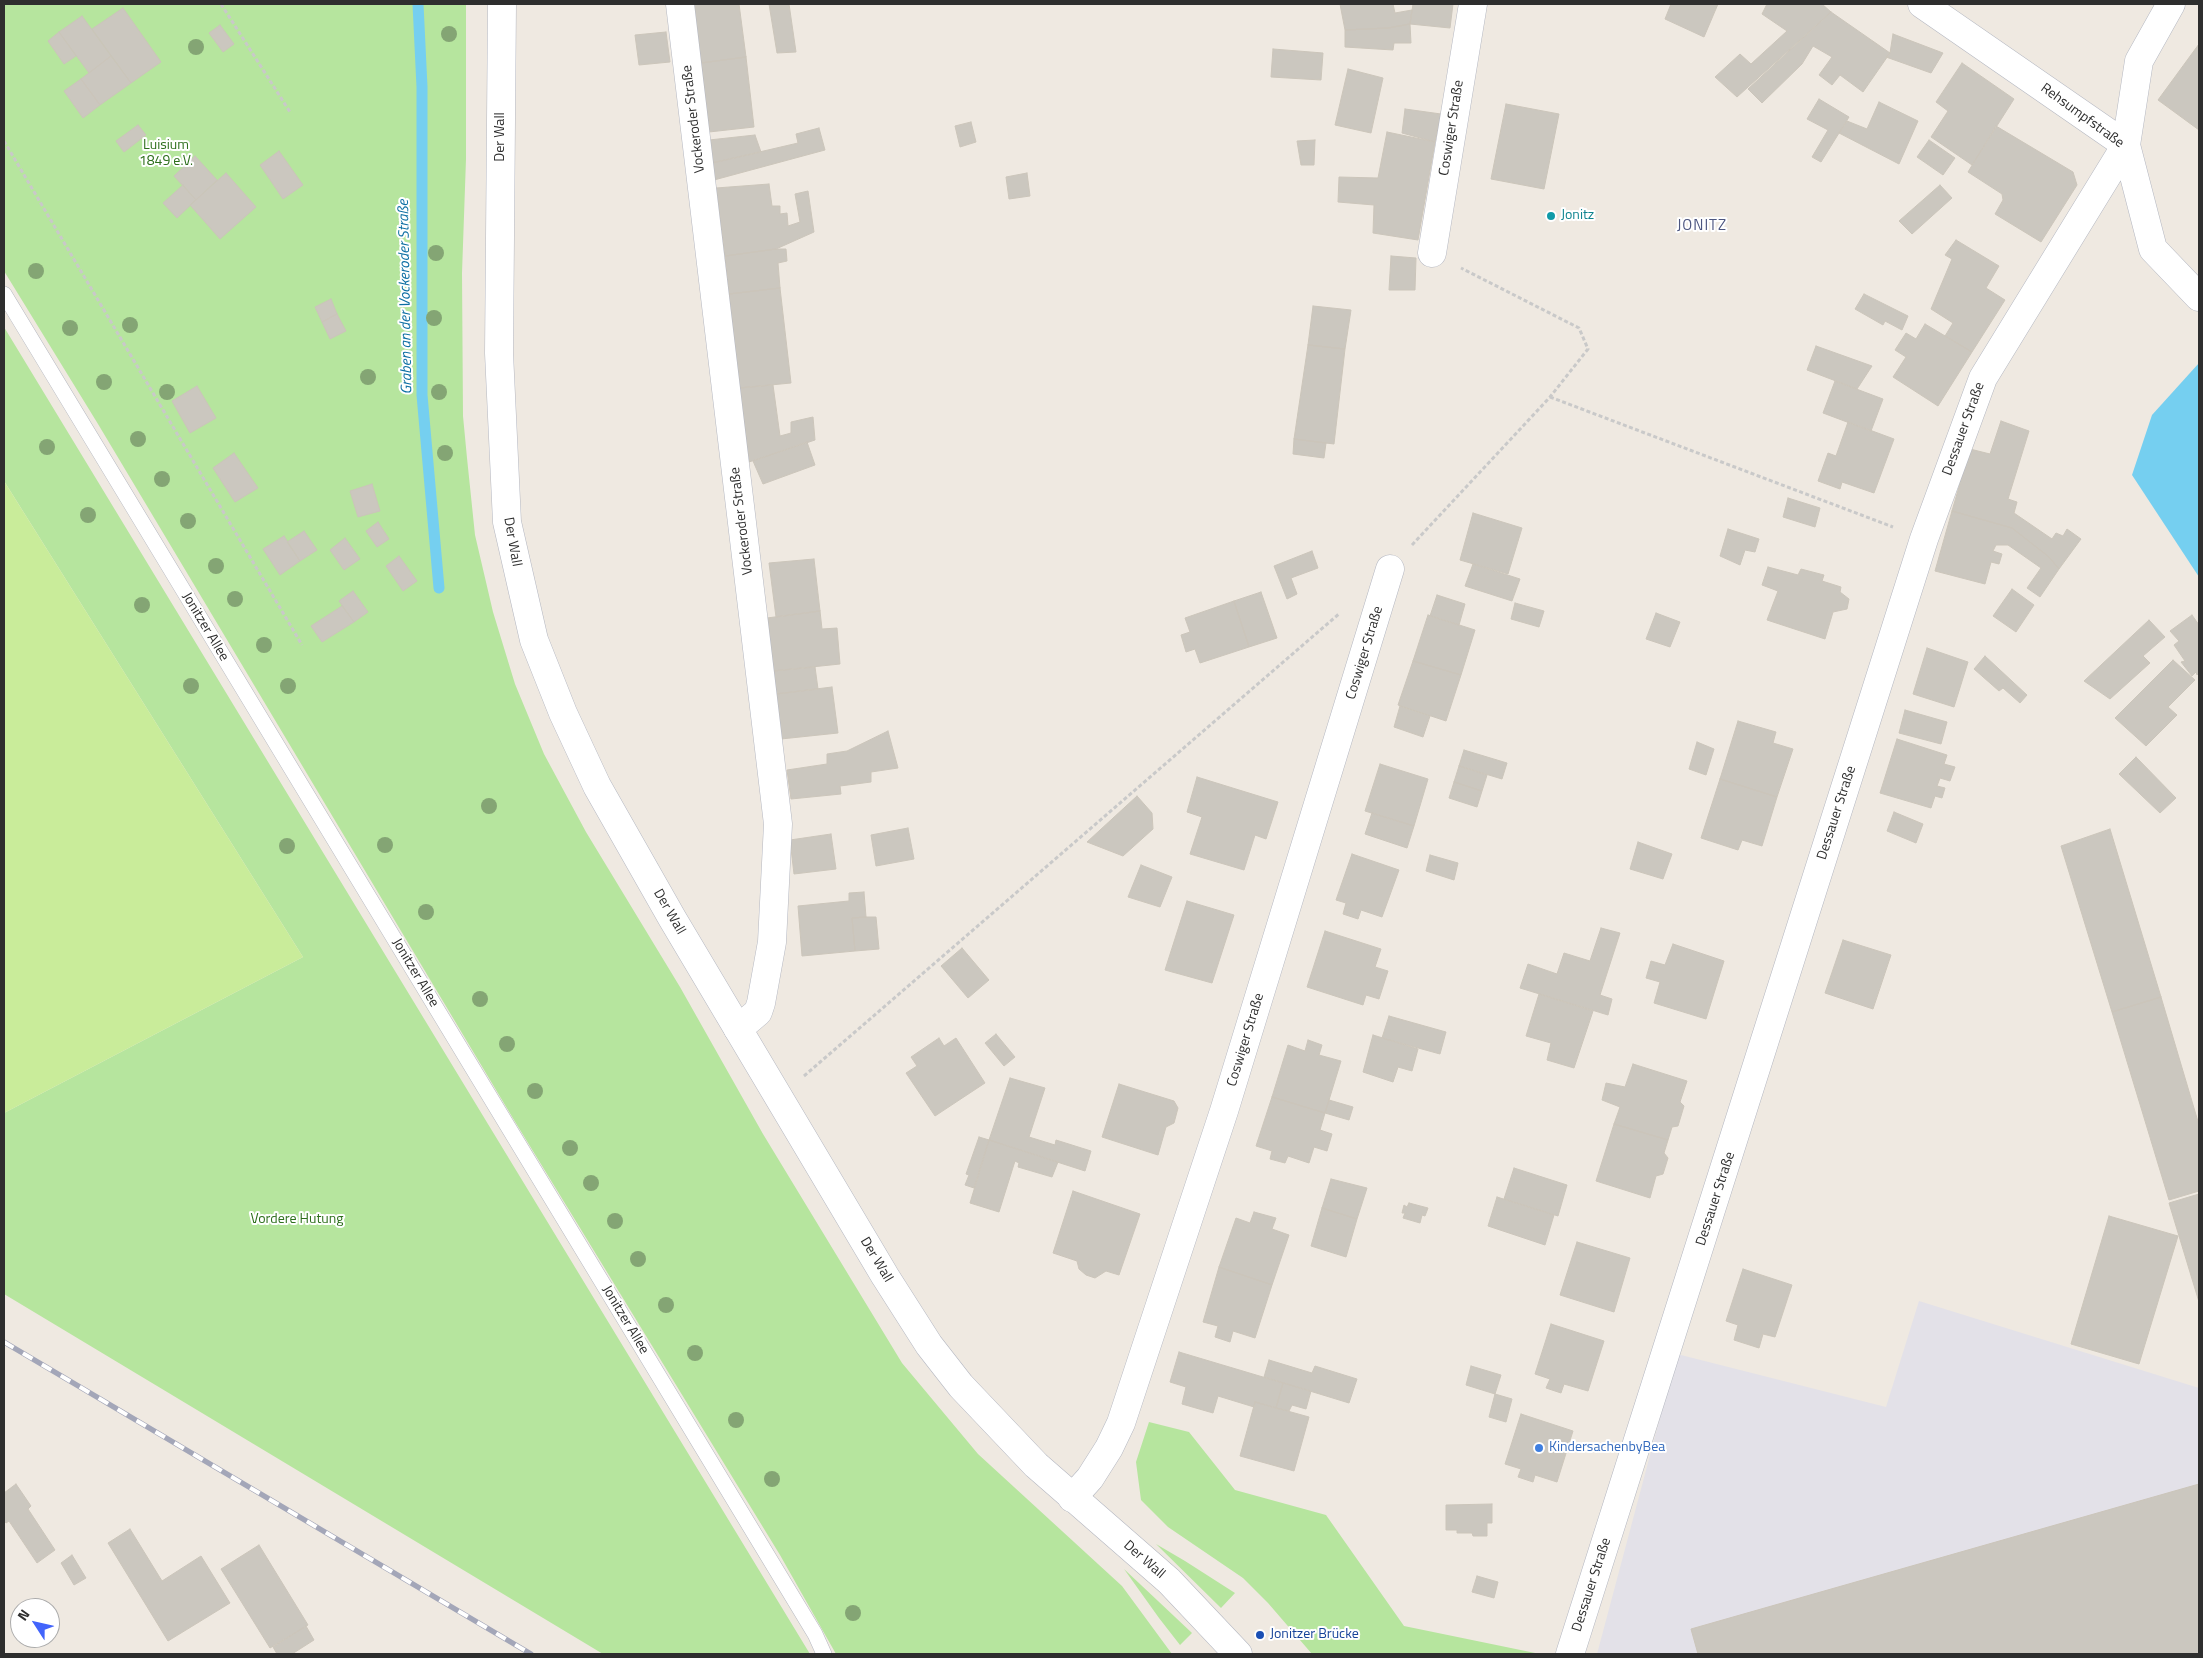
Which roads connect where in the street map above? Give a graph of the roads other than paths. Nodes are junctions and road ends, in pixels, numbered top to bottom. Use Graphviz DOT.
graph roads {
  1 [pos="502,4"];
  2 [pos="680,4"];
  3 [pos="1473,4"];
  4 [pos="1922,4"];
  5 [pos="2170,4"];
  6 [pos="2126,145"];
  7 [pos="1432,253"];
  8 [pos="4,294"];
  9 [pos="2199,297"];
  10 [pos="1390,569"];
  11 [pos="738,1029"];
  12 [pos="1072,1498"];
  13 [pos="824,1654"];
  14 [pos="1238,1654"];
  15 [pos="1570,1654"];
  1 -- 11 [label="street, Der Wall"];
  2 -- 11 [label="street, Vockeroder Straße"];
  3 -- 7 [label="street, Coswiger Straße"];
  4 -- 6 [label="street, Rehsumpfstraße"];
  5 -- 6 [label="street, Dessauer Straße"];
  6 -- 9 [label="street, Rehsumpfstraße"];
  6 -- 15 [label="street, Dessauer Straße"];
  8 -- 13 [label="lane, Jonitzer Allee"];
  10 -- 12 [label="street, Coswiger Straße"];
  11 -- 12 [label="street, Der Wall"];
  12 -- 14 [label="street, Der Wall"];
}
